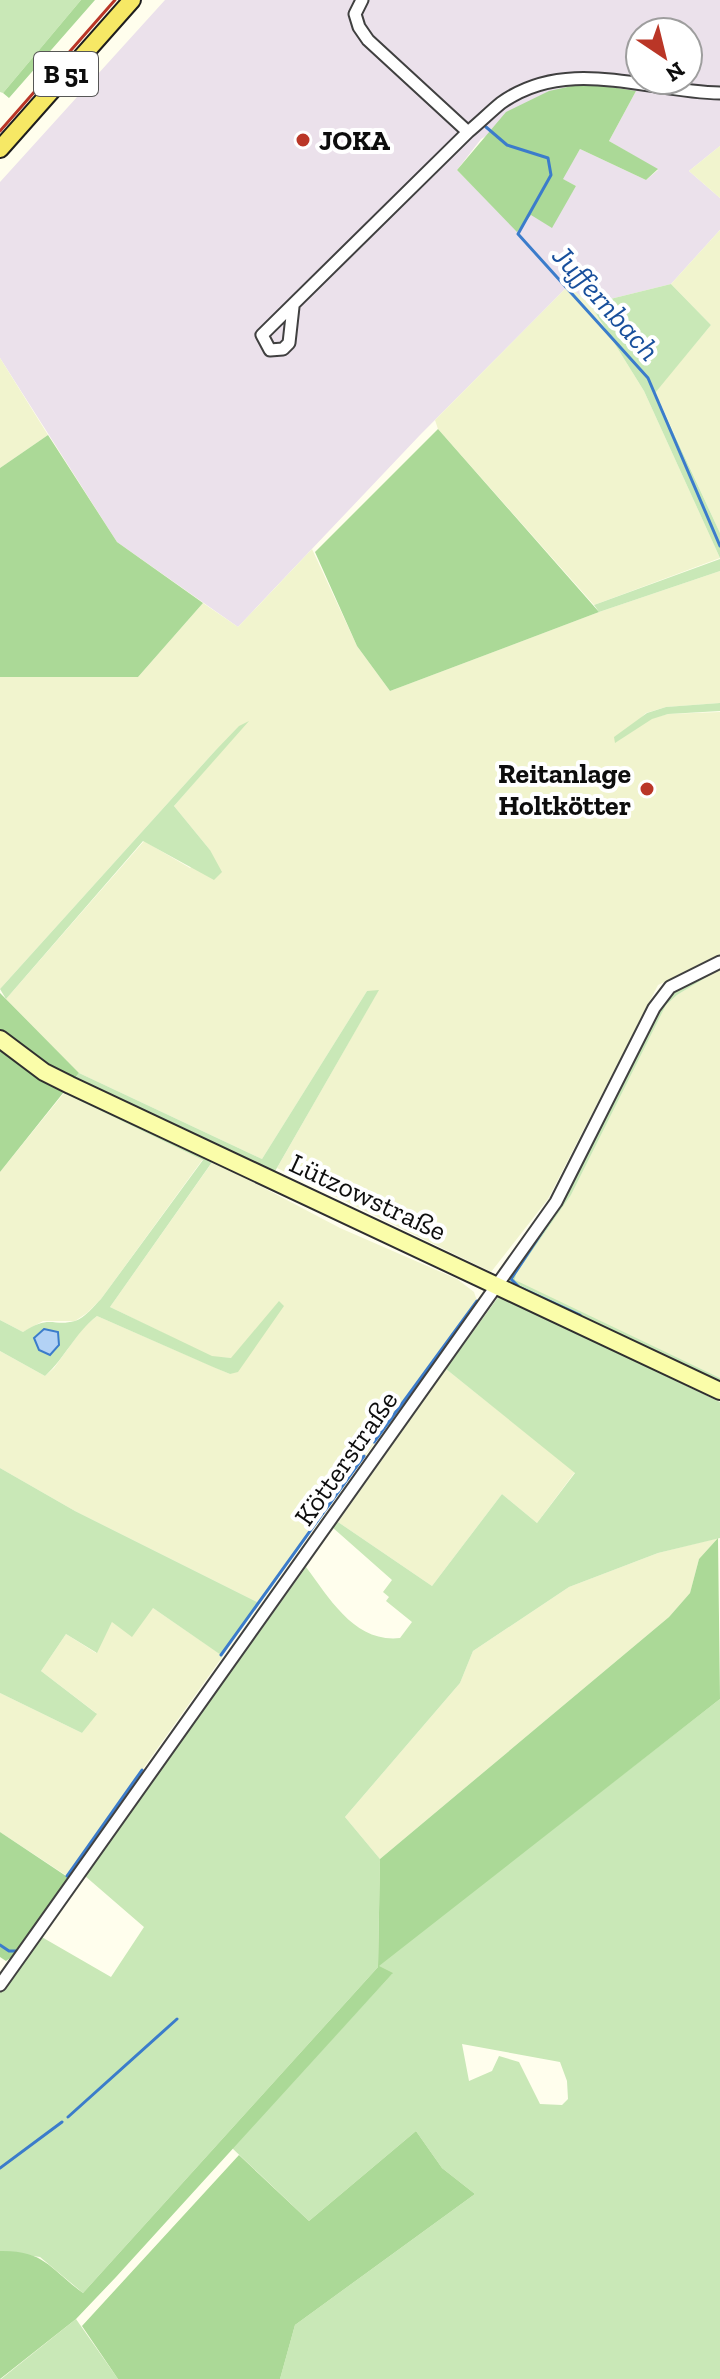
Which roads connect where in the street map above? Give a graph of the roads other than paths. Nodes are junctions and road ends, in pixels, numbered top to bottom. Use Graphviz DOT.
graph roads {
  1 [pos="132,0"];
  2 [pos="362,0"];
  3 [pos="720,93"];
  4 [pos="468,132"];
  5 [pos="0,149"];
  6 [pos="293,307"];
  7 [pos="720,962"];
  8 [pos="0,1039"];
  9 [pos="498,1287"];
  10 [pos="720,1391"];
  11 [pos="0,1985"];
  1 -- 5 [label="main road, B 51"];
  2 -- 4 [label="street"];
  3 -- 4 [label="street"];
  4 -- 6 [label="street"];
  7 -- 9 [label="street, Kötterstraße"];
  8 -- 9 [label="street, Lützowstraße"];
  9 -- 10 [label="street, Lützowstraße"];
  9 -- 11 [label="street, Kötterstraße"];
}
